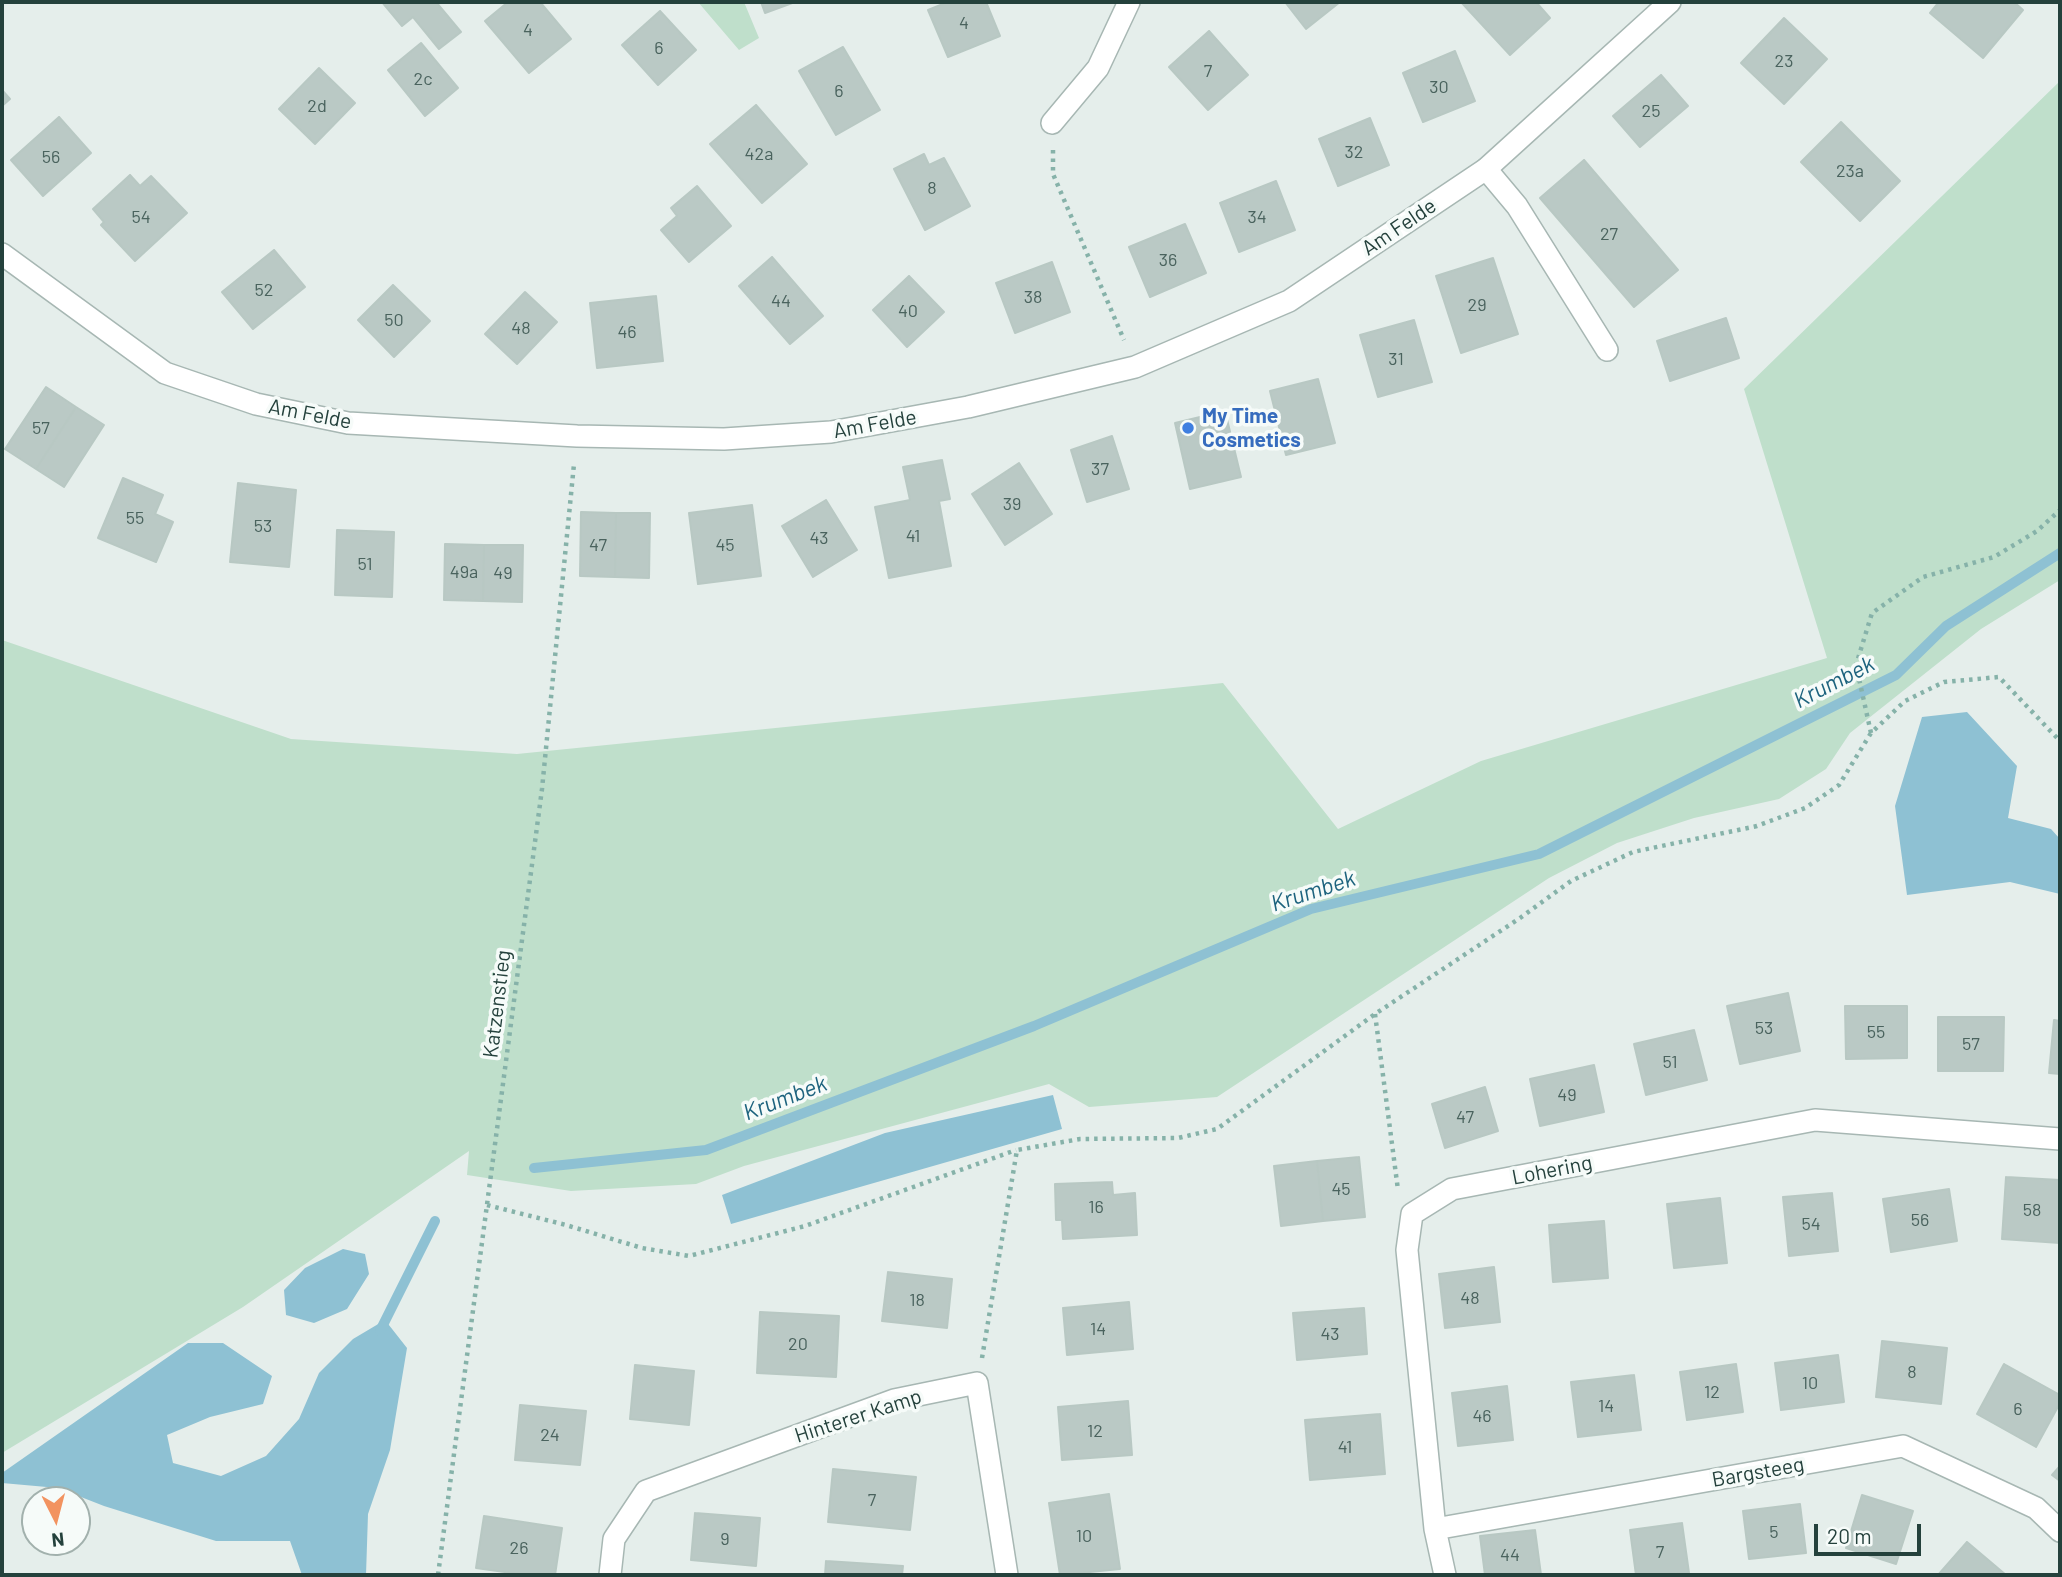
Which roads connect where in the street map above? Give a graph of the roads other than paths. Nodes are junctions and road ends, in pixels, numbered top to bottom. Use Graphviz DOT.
graph roads {
  1 [pos="1129,2"];
  2 [pos="1670,2"];
  3 [pos="1052,123"];
  4 [pos="1486,169"];
  5 [pos="2,254"];
  6 [pos="1607,350"];
  7 [pos="2060,1139"];
  8 [pos="1435,1529"];
  9 [pos="2060,1531"];
  10 [pos="610,1575"];
  11 [pos="1007,1575"];
  12 [pos="1445,1575"];
  1 -- 3 [label="street"];
  2 -- 4 [label="street, Am Felde"];
  4 -- 5 [label="street, Am Felde"];
  4 -- 6 [label="street"];
  7 -- 8 [label="street, Lohering"];
  8 -- 9 [label="street, Bargsteeg"];
  8 -- 12 [label="street"];
  10 -- 11 [label="street, Hinterer Kamp"];
}
